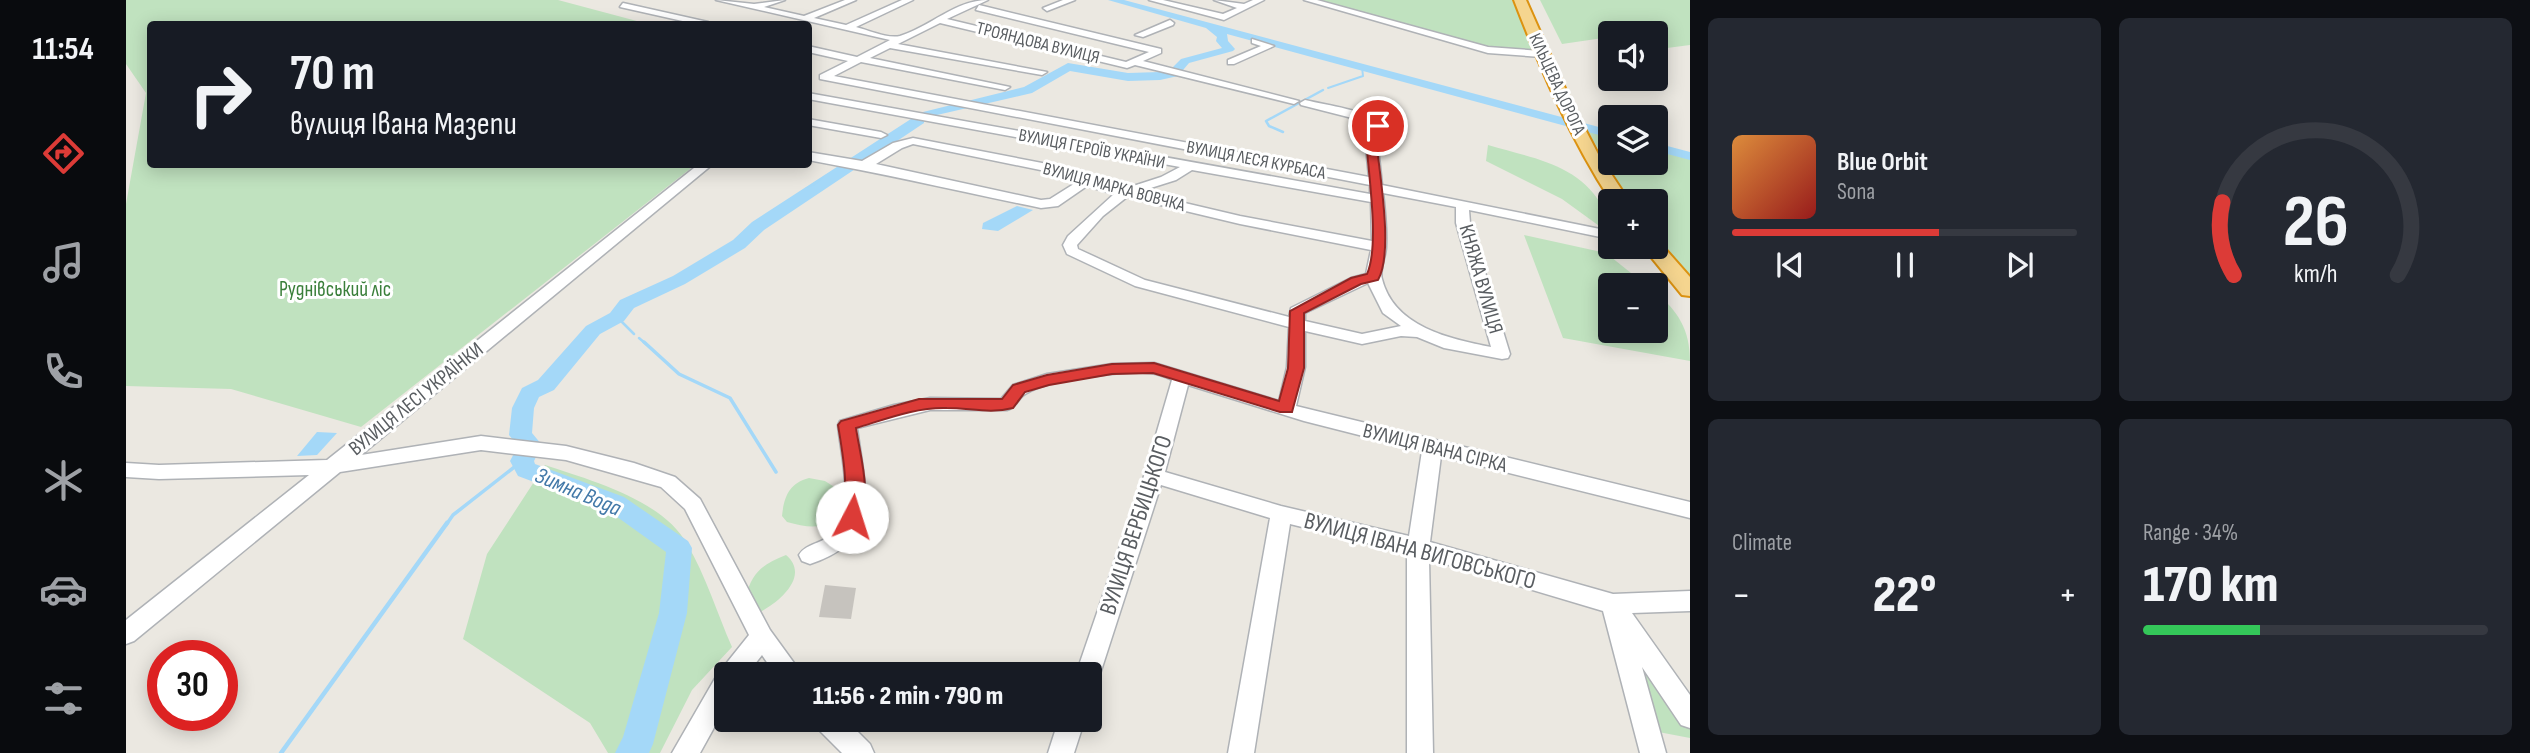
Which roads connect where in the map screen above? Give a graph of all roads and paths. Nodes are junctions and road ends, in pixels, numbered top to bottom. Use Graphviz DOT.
graph roads {
  1 [pos="720,0"];
  2 [pos="781,0"];
  3 [pos="852,0"];
  4 [pos="909,0"];
  5 [pos="1071,0"];
  6 [pos="1153,0"];
  7 [pos="1218,0"];
  8 [pos="1260,0"];
  9 [pos="1308,0"];
  10 [pos="1520,0"];
  11 [pos="981,4"];
  12 [pos="623,5"];
  13 [pos="748,5"];
  14 [pos="1245,7"];
  15 [pos="1047,8"];
  16 [pos="806,18"];
  17 [pos="940,20"];
  18 [pos="692,21"];
  19 [pos="1170,23"];
  20 [pos="847,28"];
  21 [pos="1140,35"];
  22 [pos="1255,41"];
  23 [pos="895,42"];
  24 [pos="812,50"];
  25 [pos="1541,54"];
  26 [pos="858,60"];
  27 [pos="1135,62"];
  28 [pos="1231,62"];
  29 [pos="1042,72"];
  30 [pos="1005,87"];
  31 [pos="812,97"];
  32 [pos="812,123"];
  33 [pos="881,135"];
  34 [pos="812,157"];
  35 [pos="857,165"];
  36 [pos="1188,167"];
  37 [pos="702,168"];
  38 [pos="1087,181"];
  39 [pos="1613,189"];
  40 [pos="1375,190"];
  41 [pos="1125,193"];
  42 [pos="1462,203"];
  43 [pos="1598,232"];
  44 [pos="1379,247"];
  45 [pos="1663,259"];
  46 [pos="1373,277"];
  47 [pos="1690,290"];
  48 [pos="1299,325"];
  49 [pos="1420,332"];
  50 [pos="1182,376"];
  51 [pos="1286,408"];
  52 [pos="1432,449"];
  53 [pos="330,467"];
  54 [pos="126,470"];
  55 [pos="1154,476"];
  56 [pos="1690,510"];
  57 [pos="1281,514"];
  58 [pos="1418,549"];
  59 [pos="810,555"];
  60 [pos="1690,601"];
  61 [pos="1613,604"];
  62 [pos="126,634"];
  63 [pos="762,637"];
  64 [pos="742,662"];
  65 [pos="781,662"];
  66 [pos="1092,662"];
  67 [pos="714,703"];
  68 [pos="1690,716"];
  69 [pos="839,732"];
  70 [pos="1068,732"];
  71 [pos="685,753"];
  72 [pos="861,753"];
  73 [pos="1061,753"];
  74 [pos="1241,753"];
  75 [pos="1420,753"];
  76 [pos="1653,753"];
  1 -- 13 [label="street"];
  2 -- 13 [label="street"];
  3 -- 16 [label="street"];
  4 -- 20 [label="street"];
  5 -- 15 [label="street"];
  6 -- 14 [label="street"];
  7 -- 14 [label="street"];
  8 -- 14 [label="street"];
  9 -- 25 [label="street"];
  10 -- 25 [label="highway, КІЛЬЦЕВА ДОРОГА"];
  11 -- 17 [label="street"];
  11 -- 27 [label="street, ТРОЯНДОВА ВУЛИЦЯ"];
  12 -- 18 [label="street"];
  13 -- 16 [label="street"];
  16 -- 20 [label="street"];
  17 -- 23 [label="street"];
  17 -- 27 [label="street, ТРОЯНДОВА ВУЛИЦЯ"];
  19 -- 21 [label="street"];
  20 -- 23 [label="street"];
  22 -- 28 [label="street"];
  23 -- 26 [label="street"];
  23 -- 29 [label="street"];
  24 -- 26 [label="street"];
  25 -- 39 [label="highway, КІЛЬЦЕВА ДОРОГА"];
  26 -- 30 [label="street"];
  26 -- 40 [label="street, ВУЛИЦЯ ЛЕСЯ КУРБАСА"];
  27 -- 40 [label="street, ТРОЯНДОВА ВУЛИЦЯ"];
  31 -- 36 [label="street, ВУЛИЦЯ ГЕРОЇВ УКРАЇНИ"];
  32 -- 33 [label="street"];
  34 -- 35 [label="street"];
  35 -- 38 [label="street, ВУЛИЦЯ МАРКА ВОВЧКА"];
  35 -- 38 [label="street"];
  36 -- 40 [label="street, ВУЛИЦЯ ГЕРОЇВ УКРАЇНИ"];
  36 -- 41 [label="street"];
  37 -- 53 [label="street, ВУЛИЦЯ ЛЕСІ УКРАЇНКИ"];
  38 -- 41 [label="street, ВУЛИЦЯ МАРКА ВОВЧКА"];
  40 -- 42 [label="street"];
  40 -- 44 [label="street"];
  41 -- 44 [label="street, ВУЛИЦЯ МАРКА ВОВЧКА"];
  41 -- 48 [label="street"];
  42 -- 43 [label="street"];
  42 -- 49 [label="street, КНЯЖА ВУЛИЦЯ"];
  44 -- 46 [label="street"];
  45 -- 47 [label="highway"];
  46 -- 48 [label="street"];
  46 -- 49 [label="street"];
  48 -- 49 [label="street"];
  48 -- 51 [label="street"];
  50 -- 51 [label="street, ВУЛИЦЯ ІВАНА СІРКА"];
  50 -- 55 [label="street, ВУЛИЦЯ ВЕРБИЦЬКОГО"];
  50 -- 59 [label="street, ВУЛИЦЯ ІВАНА СІРКА"];
  51 -- 52 [label="street, ВУЛИЦЯ ІВАНА СІРКА"];
  52 -- 56 [label="street, ВУЛИЦЯ ІВАНА СІРКА"];
  52 -- 58 [label="street"];
  53 -- 54 [label="street"];
  53 -- 62 [label="street, ВУЛИЦЯ ЛЕСІ УКРАЇНКИ"];
  53 -- 63 [label="street"];
  55 -- 57 [label="street, ВУЛИЦЯ ІВАНА ВИГОВСЬКОГО"];
  55 -- 66 [label="street, ВУЛИЦЯ ВЕРБИЦЬКОГО"];
  57 -- 58 [label="street, ВУЛИЦЯ ІВАНА ВИГОВСЬКОГО"];
  57 -- 74 [label="street"];
  58 -- 61 [label="street, ВУЛИЦЯ ІВАНА ВИГОВСЬКОГО"];
  58 -- 75 [label="street"];
  60 -- 61 [label="street, ВУЛИЦЯ ІВАНА ВИГОВСЬКОГО"];
  61 -- 68 [label="street"];
  61 -- 76 [label="street"];
  63 -- 64 [label="street"];
  63 -- 65 [label="street"];
  67 -- 71 [label="street"];
  69 -- 72 [label="street"];
  70 -- 73 [label="street"];
}
